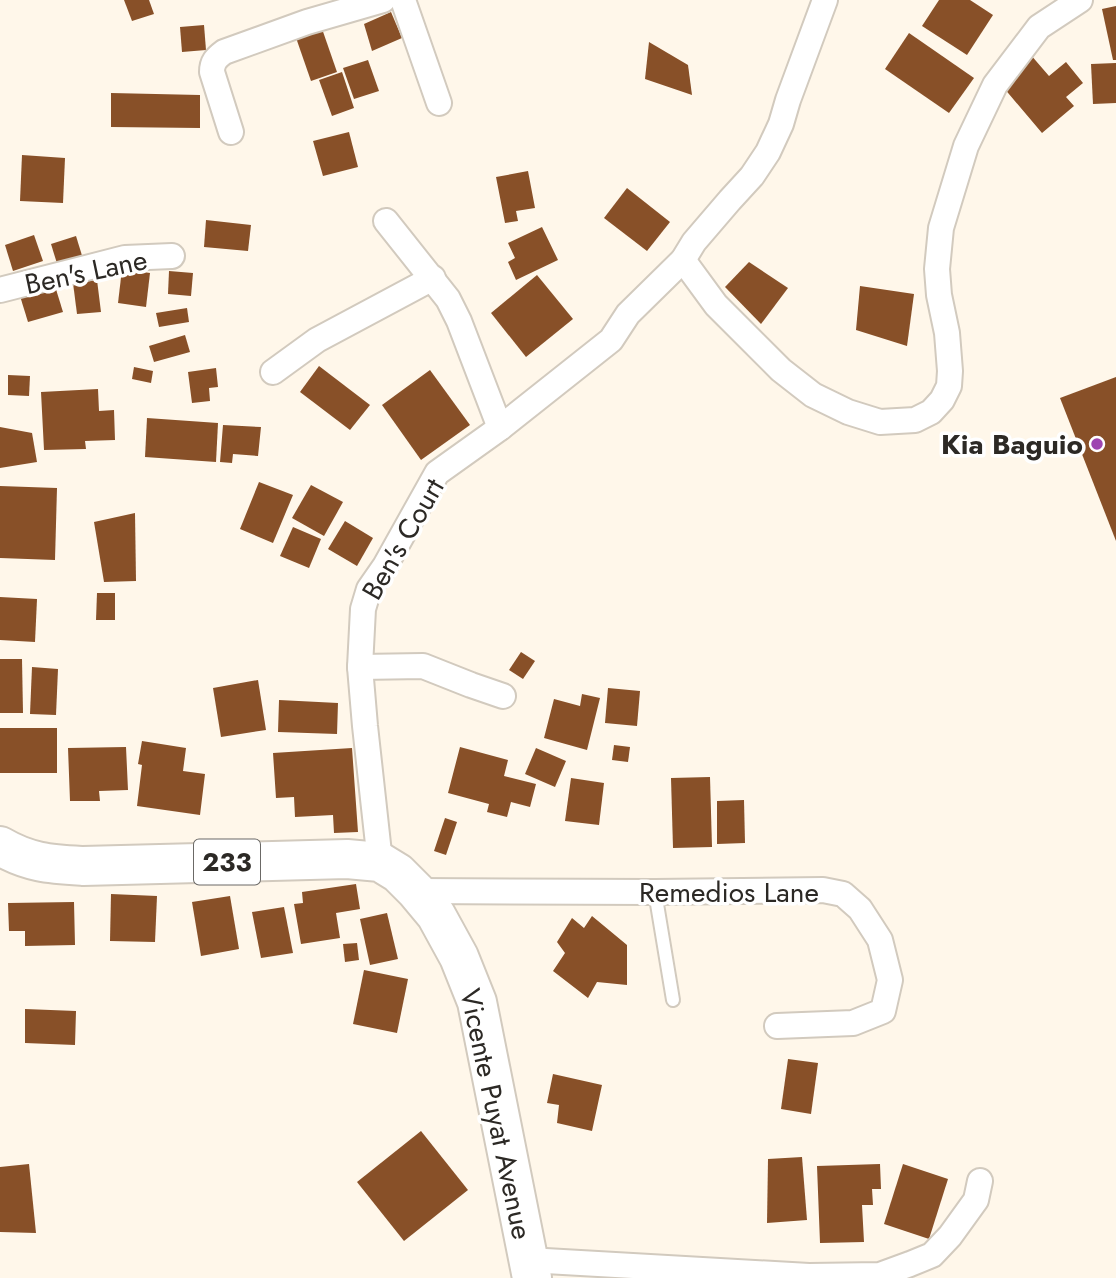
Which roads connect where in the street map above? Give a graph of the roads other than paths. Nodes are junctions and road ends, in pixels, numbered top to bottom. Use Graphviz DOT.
graph roads {
  1 [pos="383,0"];
  2 [pos="403,0"];
  3 [pos="825,0"];
  4 [pos="1080,0"];
  5 [pos="439,103"];
  6 [pos="231,132"];
  7 [pos="386,221"];
  8 [pos="172,256"];
  9 [pos="683,260"];
  10 [pos="433,278"];
  11 [pos="0,290"];
  12 [pos="273,372"];
  13 [pos="500,428"];
  14 [pos="360,667"];
  15 [pos="503,696"];
  16 [pos="0,846"];
  17 [pos="380,862"];
  18 [pos="416,891"];
  19 [pos="655,892"];
  20 [pos="673,1000"];
  21 [pos="777,1026"];
  22 [pos="980,1181"];
  23 [pos="530,1269"];
  1 -- 6 [label="street"];
  2 -- 5 [label="street"];
  3 -- 9 [label="street, Ben's Court"];
  4 -- 9 [label="street"];
  7 -- 10 [label="street"];
  8 -- 11 [label="street, Ben's Lane"];
  9 -- 13 [label="street, Ben's Court"];
  10 -- 12 [label="street"];
  10 -- 13 [label="street"];
  13 -- 14 [label="street, Ben's Court"];
  14 -- 15 [label="street"];
  14 -- 17 [label="street, Ben's Court"];
  16 -- 17 [label="main road, 233"];
  17 -- 18 [label="main road, Vicente Puyat Avenue"];
  18 -- 19 [label="street, Remedios Lane"];
  18 -- 23 [label="main road, Vicente Puyat Avenue"];
  19 -- 20 [label="lane"];
  19 -- 21 [label="street, Remedios Lane"];
  22 -- 23 [label="street"];
}
